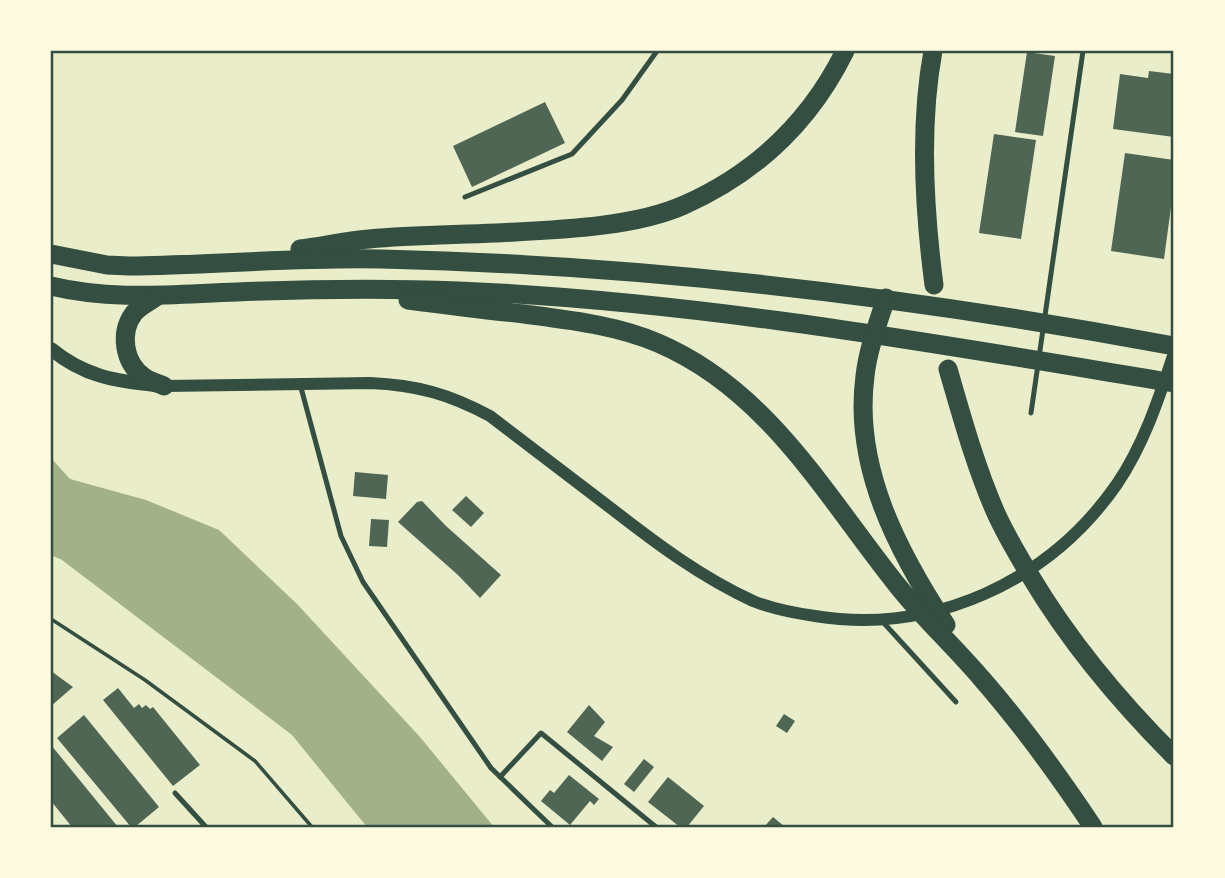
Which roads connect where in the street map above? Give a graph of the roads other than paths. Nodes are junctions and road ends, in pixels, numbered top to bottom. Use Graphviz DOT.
graph roads {
  1 [pos="657,51"];
  2 [pos="845,51"];
  3 [pos="933,51"];
  4 [pos="1083,51"];
  5 [pos="465,197"];
  6 [pos="51,254"];
  7 [pos="206,263"];
  8 [pos="934,285"];
  9 [pos="51,286"];
  10 [pos="313,289"];
  11 [pos="157,296"];
  12 [pos="886,298"];
  13 [pos="874,335"];
  14 [pos="1174,346"];
  15 [pos="51,349"];
  16 [pos="1174,353"];
  17 [pos="948,369"];
  18 [pos="1174,383"];
  19 [pos="300,384"];
  20 [pos="164,386"];
  21 [pos="1031,412"];
  22 [pos="907,582"];
  23 [pos="883,621"];
  24 [pos="956,702"];
  25 [pos="1174,755"];
  26 [pos="500,777"];
  27 [pos="175,793"];
  28 [pos="206,827"];
  29 [pos="552,827"];
  30 [pos="656,827"];
  31 [pos="1093,827"];
  1 -- 5 [label="lane"];
  2 -- 7 [label="highway"];
  3 -- 8 [label="highway"];
  4 -- 21 [label="lane"];
  6 -- 7 [label="highway"];
  7 -- 12 [label="highway"];
  9 -- 11 [label="highway"];
  10 -- 11 [label="highway"];
  10 -- 13 [label="highway"];
  10 -- 22 [label="highway"];
  11 -- 20 [label="highway"];
  12 -- 13 [label="highway"];
  12 -- 14 [label="highway"];
  13 -- 18 [label="highway"];
  13 -- 22 [label="highway"];
  15 -- 20 [label="main road"];
  16 -- 23 [label="street"];
  17 -- 25 [label="highway"];
  19 -- 20 [label="street"];
  19 -- 23 [label="street"];
  19 -- 26 [label="lane"];
  22 -- 31 [label="highway"];
  23 -- 24 [label="lane"];
  26 -- 29 [label="lane"];
  26 -- 30 [label="lane"];
  27 -- 28 [label="lane"];
}
